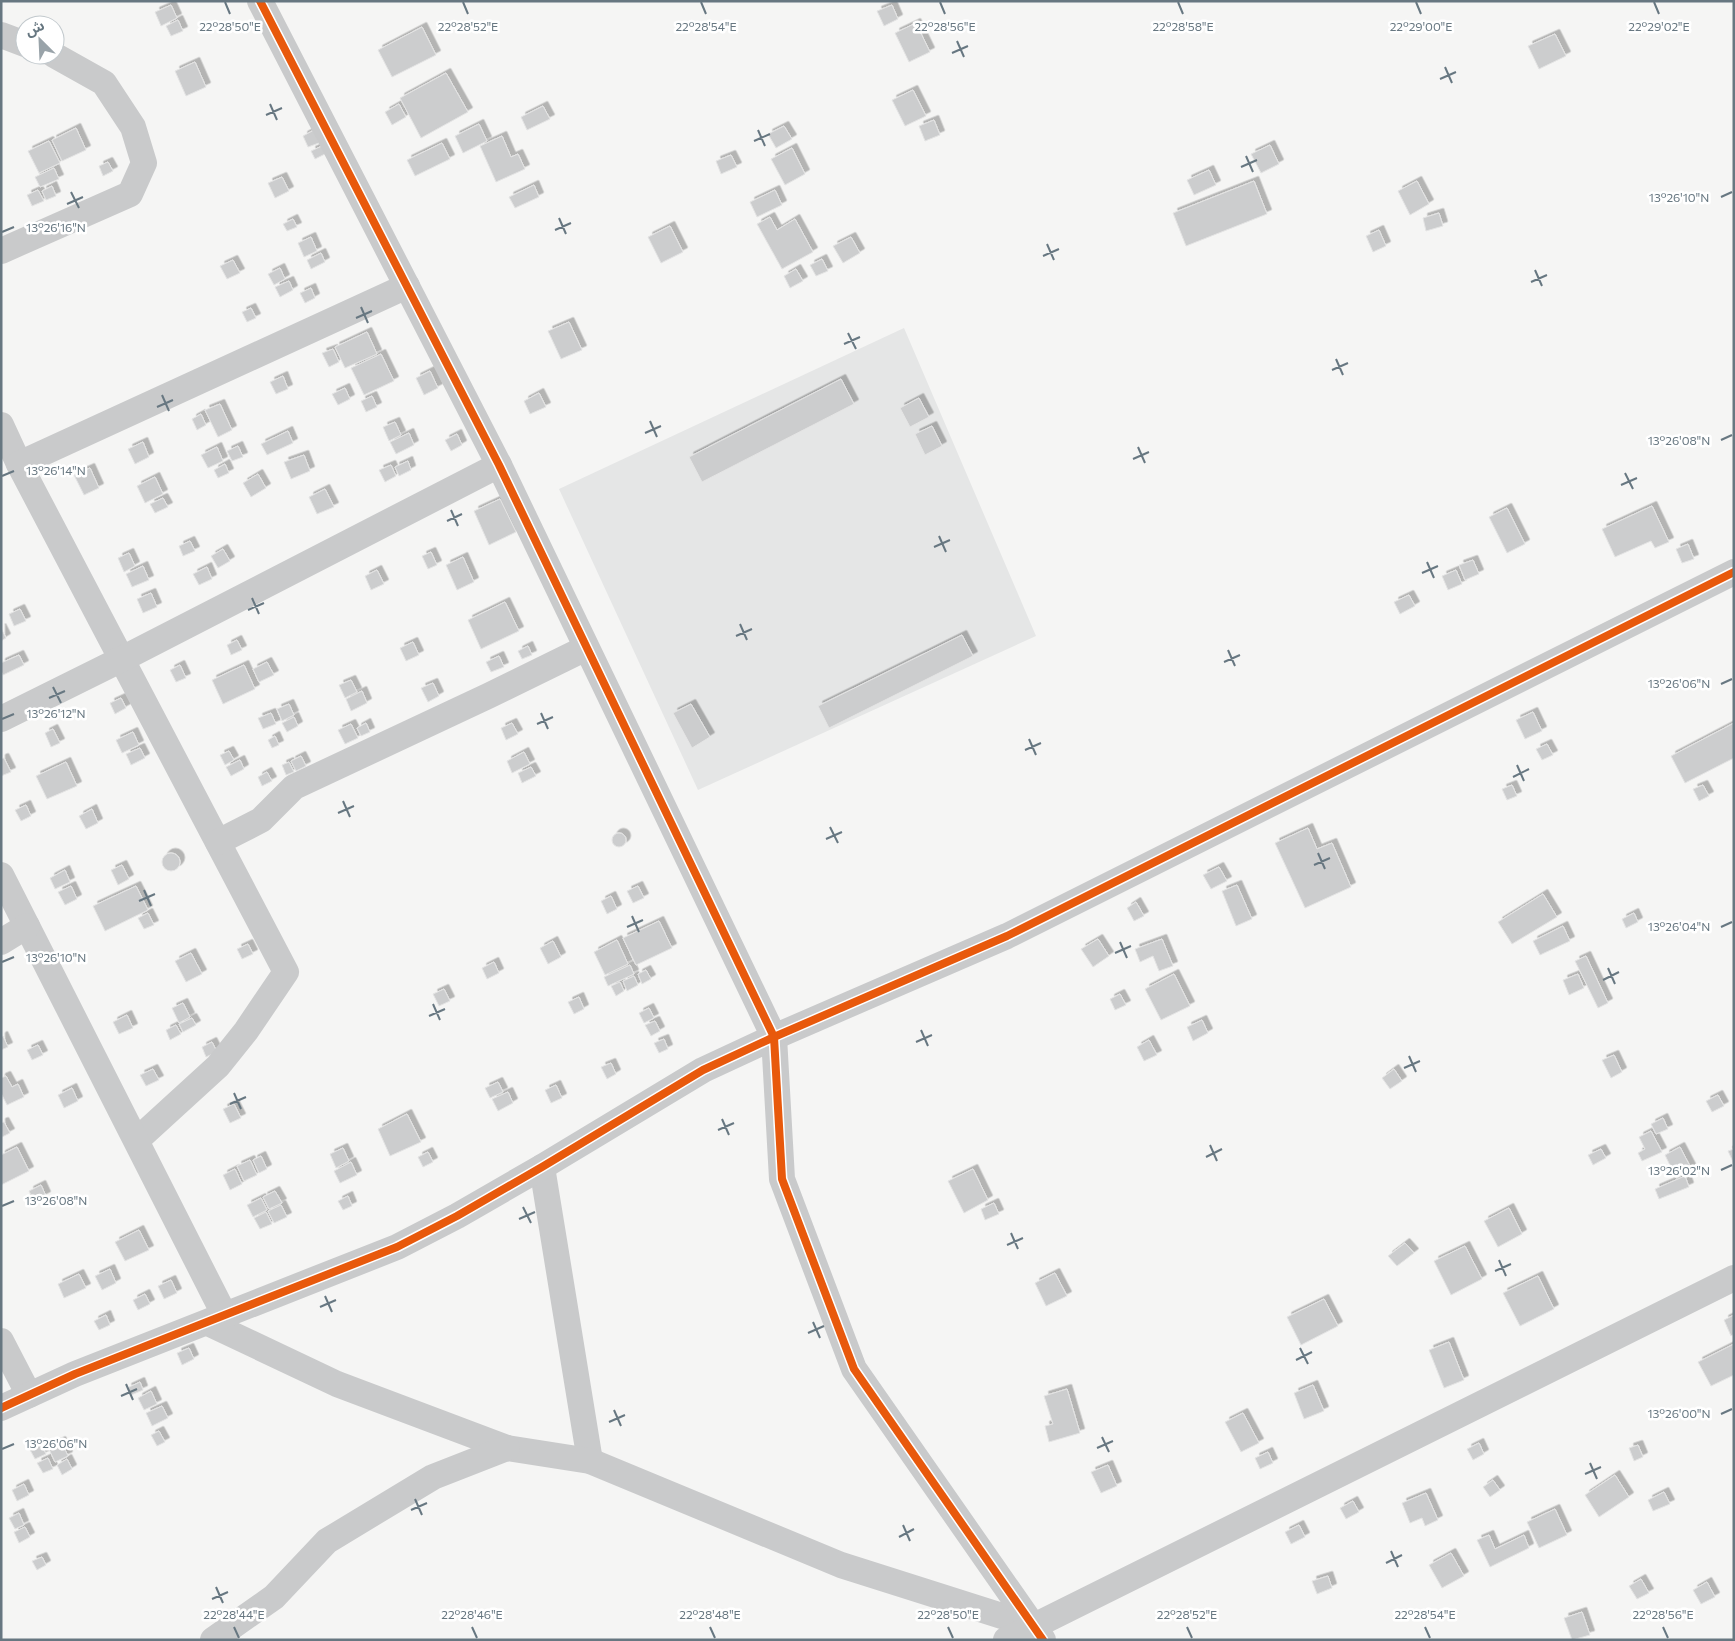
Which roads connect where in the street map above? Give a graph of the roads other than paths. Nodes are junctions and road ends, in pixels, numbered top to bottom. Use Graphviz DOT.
graph roads {
  1 [pos="260,1"];
  2 [pos="1,35"];
  3 [pos="15,40"];
  4 [pos="65,61"];
  5 [pos="1,251"];
  6 [pos="407,286"];
  7 [pos="1,426"];
  8 [pos="19,464"];
  9 [pos="499,465"];
  10 [pos="1734,572"];
  11 [pos="586,648"];
  12 [pos="122,659"];
  13 [pos="1,719"];
  14 [pos="218,842"];
  15 [pos="1,875"];
  16 [pos="28,926"];
  17 [pos="1,942"];
  18 [pos="774,1037"];
  19 [pos="136,1140"];
  20 [pos="542,1167"];
  21 [pos="1734,1278"];
  22 [pos="216,1320"];
  23 [pos="1,1341"];
  24 [pos="29,1395"];
  25 [pos="1,1408"];
  26 [pos="507,1448"];
  27 [pos="590,1461"];
  28 [pos="1038,1633"];
  29 [pos="214,1640"];
  30 [pos="1006,1640"];
  1 -- 6 [label="street"];
  2 -- 3 [label="street"];
  4 -- 5 [label="street"];
  6 -- 8 [label="street"];
  6 -- 9 [label="street"];
  7 -- 8 [label="street"];
  8 -- 12 [label="street"];
  9 -- 11 [label="street"];
  9 -- 12 [label="street"];
  10 -- 18 [label="street"];
  11 -- 14 [label="street"];
  11 -- 18 [label="street"];
  12 -- 13 [label="street"];
  12 -- 14 [label="street"];
  14 -- 19 [label="street"];
  15 -- 16 [label="street"];
  16 -- 17 [label="street"];
  16 -- 19 [label="street"];
  18 -- 20 [label="street"];
  18 -- 28 [label="street"];
  19 -- 22 [label="street"];
  20 -- 22 [label="street"];
  20 -- 27 [label="street"];
  21 -- 28 [label="street"];
  22 -- 24 [label="street"];
  22 -- 26 [label="street"];
  23 -- 24 [label="street"];
  24 -- 25 [label="street"];
  26 -- 27 [label="street"];
  26 -- 29 [label="street"];
  27 -- 28 [label="street"];
  28 -- 30 [label="street"];
}
